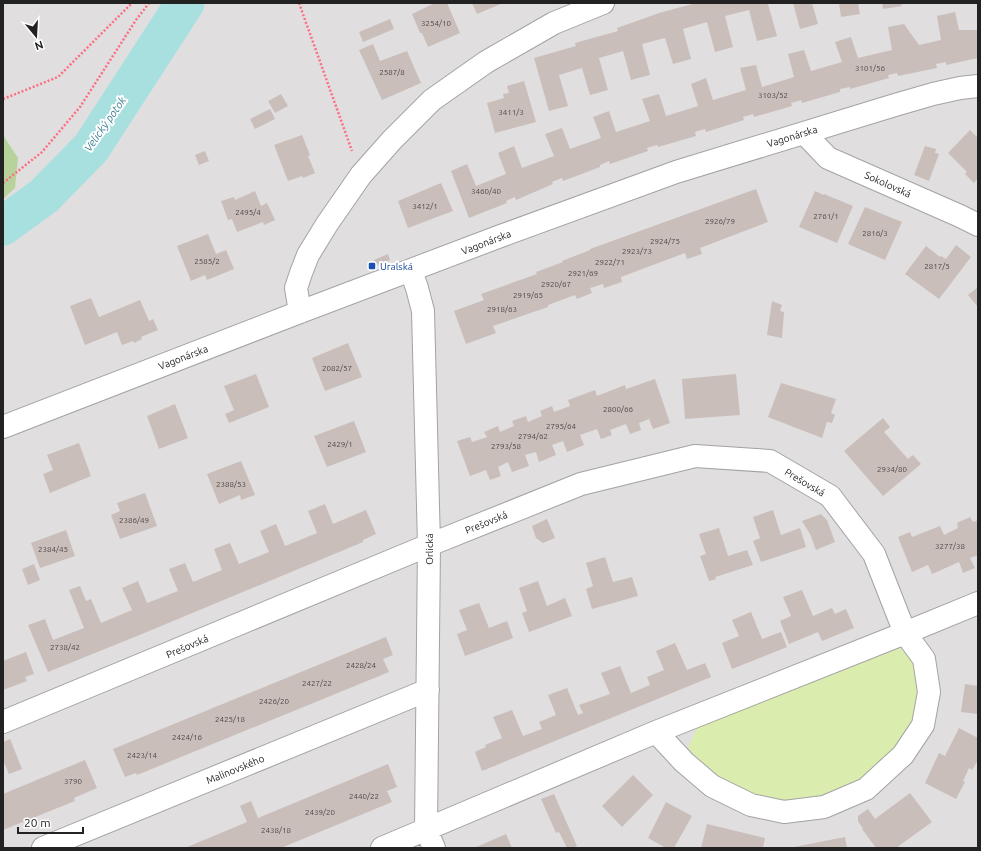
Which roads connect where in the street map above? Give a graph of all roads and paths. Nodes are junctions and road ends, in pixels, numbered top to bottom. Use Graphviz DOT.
graph roads {
  1 [pos="132,3"];
  2 [pos="149,3"];
  3 [pos="299,3"];
  4 [pos="603,3"];
  5 [pos="978,86"];
  6 [pos="3,99"];
  7 [pos="804,133"];
  8 [pos="361,175"];
  9 [pos="3,183"];
  10 [pos="978,225"];
  11 [pos="411,270"];
  12 [pos="300,312"];
  13 [pos="3,427"];
  14 [pos="429,545"];
  15 [pos="978,603"];
  16 [pos="905,633"];
  17 [pos="428,690"];
  18 [pos="3,722"];
  19 [pos="656,732"];
  20 [pos="430,839"];
  21 [pos="43,848"];
  22 [pos="382,848"];
  1 -- 6 [label="path"];
  2 -- 9 [label="path"];
  3 -- 8 [label="path"];
  4 -- 8 [label="street"];
  5 -- 7 [label="street, Vagonárska"];
  7 -- 10 [label="street, Sokolovská"];
  7 -- 11 [label="street, Vagonárska"];
  8 -- 12 [label="street"];
  11 -- 12 [label="street, Vagonárska"];
  11 -- 14 [label="street, Orlická"];
  12 -- 13 [label="street, Vagonárska"];
  14 -- 16 [label="street, Prešovská"];
  14 -- 17 [label="street, Orlická"];
  14 -- 18 [label="street, Prešovská"];
  15 -- 16 [label="street"];
  16 -- 19 [label="street"];
  16 -- 19 [label="street, Prešovská"];
  17 -- 20 [label="street, Orlická"];
  17 -- 21 [label="street, Malinovského"];
  19 -- 20 [label="street"];
  20 -- 22 [label="street"];
}
